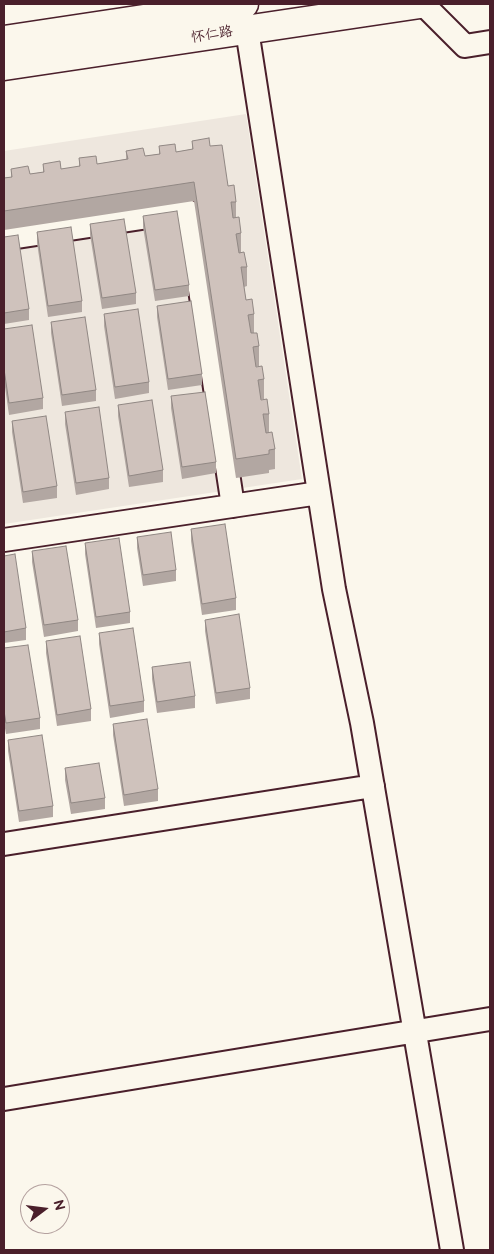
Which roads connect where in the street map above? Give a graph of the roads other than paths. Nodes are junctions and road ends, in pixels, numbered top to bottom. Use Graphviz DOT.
graph roads {
  1 [pos="422,4"];
  2 [pos="245,17"];
  3 [pos="4,40"];
  4 [pos="490,42"];
  5 [pos="4,66"];
  6 [pos="4,239"];
  7 [pos="319,493"];
  8 [pos="232,506"];
  9 [pos="4,540"];
  10 [pos="372,786"];
  11 [pos="4,844"];
  12 [pos="490,1018"];
  13 [pos="414,1031"];
  14 [pos="4,1099"];
  15 [pos="452,1250"];
  1 -- 2 [label="main road, 怀仁路"];
  1 -- 4 [label="street"];
  2 -- 3 [label="main road, 怀仁路"];
  2 -- 5 [label="main road, 怀仁路"];
  2 -- 7 [label="street"];
  6 -- 8 [label="street"];
  7 -- 8 [label="street"];
  7 -- 10 [label="street"];
  8 -- 9 [label="street"];
  10 -- 11 [label="street"];
  10 -- 13 [label="street"];
  12 -- 13 [label="street"];
  13 -- 14 [label="street"];
  13 -- 15 [label="street"];
}
